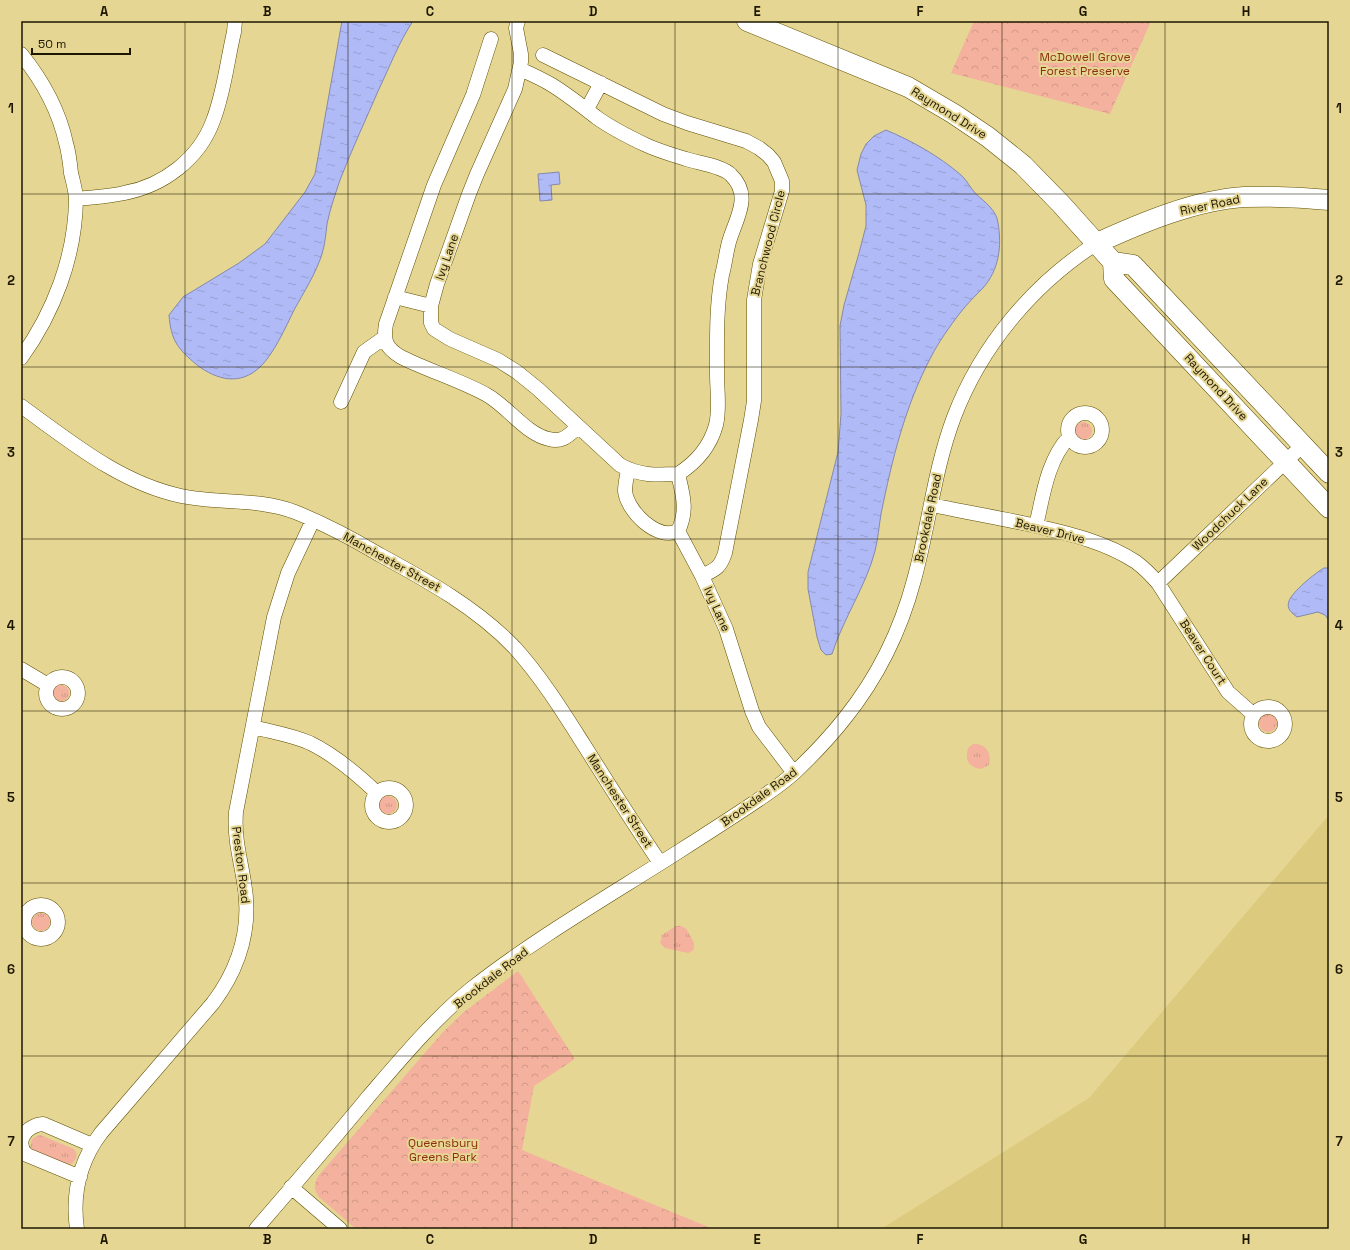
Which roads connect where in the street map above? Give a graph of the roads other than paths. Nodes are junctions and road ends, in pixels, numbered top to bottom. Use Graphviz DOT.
graph roads {
  1 [pos="235,21"];
  2 [pos="518,21"];
  3 [pos="747,21"];
  4 [pos="491,39"];
  5 [pos="21,54"];
  6 [pos="543,55"];
  7 [pos="520,69"];
  8 [pos="601,83"];
  9 [pos="587,109"];
  10 [pos="76,199"];
  11 [pos="1329,200"];
  12 [pos="1097,243"];
  13 [pos="1113,262"];
  14 [pos="395,297"];
  15 [pos="431,306"];
  16 [pos="385,337"];
  17 [pos="21,358"];
  18 [pos="341,402"];
  19 [pos="21,406"];
  20 [pos="578,427"];
  21 [pos="1069,437"];
  22 [pos="1303,445"];
  23 [pos="1286,461"];
  24 [pos="628,470"];
  25 [pos="1329,473"];
  26 [pos="678,474"];
  27 [pos="931,505"];
  28 [pos="1329,508"];
  29 [pos="313,520"];
  30 [pos="1036,526"];
  31 [pos="678,531"];
  32 [pos="702,576"];
  33 [pos="1158,583"];
  34 [pos="21,669"];
  35 [pos="48,685"];
  36 [pos="1254,715"];
  37 [pos="253,727"];
  38 [pos="794,773"];
  39 [pos="377,793"];
  40 [pos="660,864"];
  41 [pos="92,1145"];
  42 [pos="80,1177"];
  43 [pos="292,1187"];
  44 [pos="77,1229"];
  45 [pos="256,1229"];
  46 [pos="340,1229"];
  1 -- 10 [label="street"];
  2 -- 7 [label="street, Ivy Lane"];
  3 -- 12 [label="street, Raymond Drive"];
  4 -- 14 [label="street"];
  5 -- 10 [label="street"];
  6 -- 8 [label="street, Branchwood Circle"];
  7 -- 9 [label="street"];
  7 -- 15 [label="street, Ivy Lane"];
  8 -- 9 [label="street"];
  8 -- 32 [label="street, Branchwood Circle"];
  9 -- 26 [label="street"];
  10 -- 17 [label="street"];
  11 -- 12 [label="street, River Road"];
  12 -- 13 [label="street, Raymond Drive"];
  12 -- 27 [label="street, Brookdale Road"];
  13 -- 22 [label="street, Raymond Drive"];
  13 -- 23 [label="street, Raymond Drive"];
  14 -- 15 [label="street"];
  14 -- 16 [label="street"];
  15 -- 20 [label="street, Ivy Lane"];
  16 -- 18 [label="street"];
  16 -- 20 [label="street"];
  19 -- 29 [label="street, Manchester Street"];
  20 -- 24 [label="street, Ivy Lane"];
  21 -- 30 [label="street"];
  22 -- 23 [label="street, Woodchuck Lane"];
  22 -- 25 [label="street, Raymond Drive"];
  23 -- 28 [label="street, Raymond Drive"];
  23 -- 33 [label="street, Woodchuck Lane"];
  24 -- 26 [label="street, Ivy Lane"];
  24 -- 31 [label="street"];
  26 -- 31 [label="street"];
  27 -- 30 [label="street, Beaver Drive"];
  27 -- 38 [label="street, Brookdale Road"];
  29 -- 37 [label="street, Preston Road"];
  29 -- 40 [label="street, Manchester Street"];
  30 -- 33 [label="street, Beaver Drive"];
  31 -- 32 [label="street, Ivy Lane"];
  32 -- 38 [label="street, Ivy Lane"];
  33 -- 36 [label="street, Beaver Court"];
  34 -- 35 [label="street"];
  37 -- 39 [label="street"];
  37 -- 41 [label="street, Preston Road"];
  38 -- 40 [label="street, Brookdale Road"];
  40 -- 43 [label="street, Brookdale Road"];
  41 -- 42 [label="street, Preston Road"];
  41 -- 42 [label="street"];
  42 -- 44 [label="street, Preston Road"];
  43 -- 45 [label="street, Brookdale Road"];
  43 -- 46 [label="street"];
}
